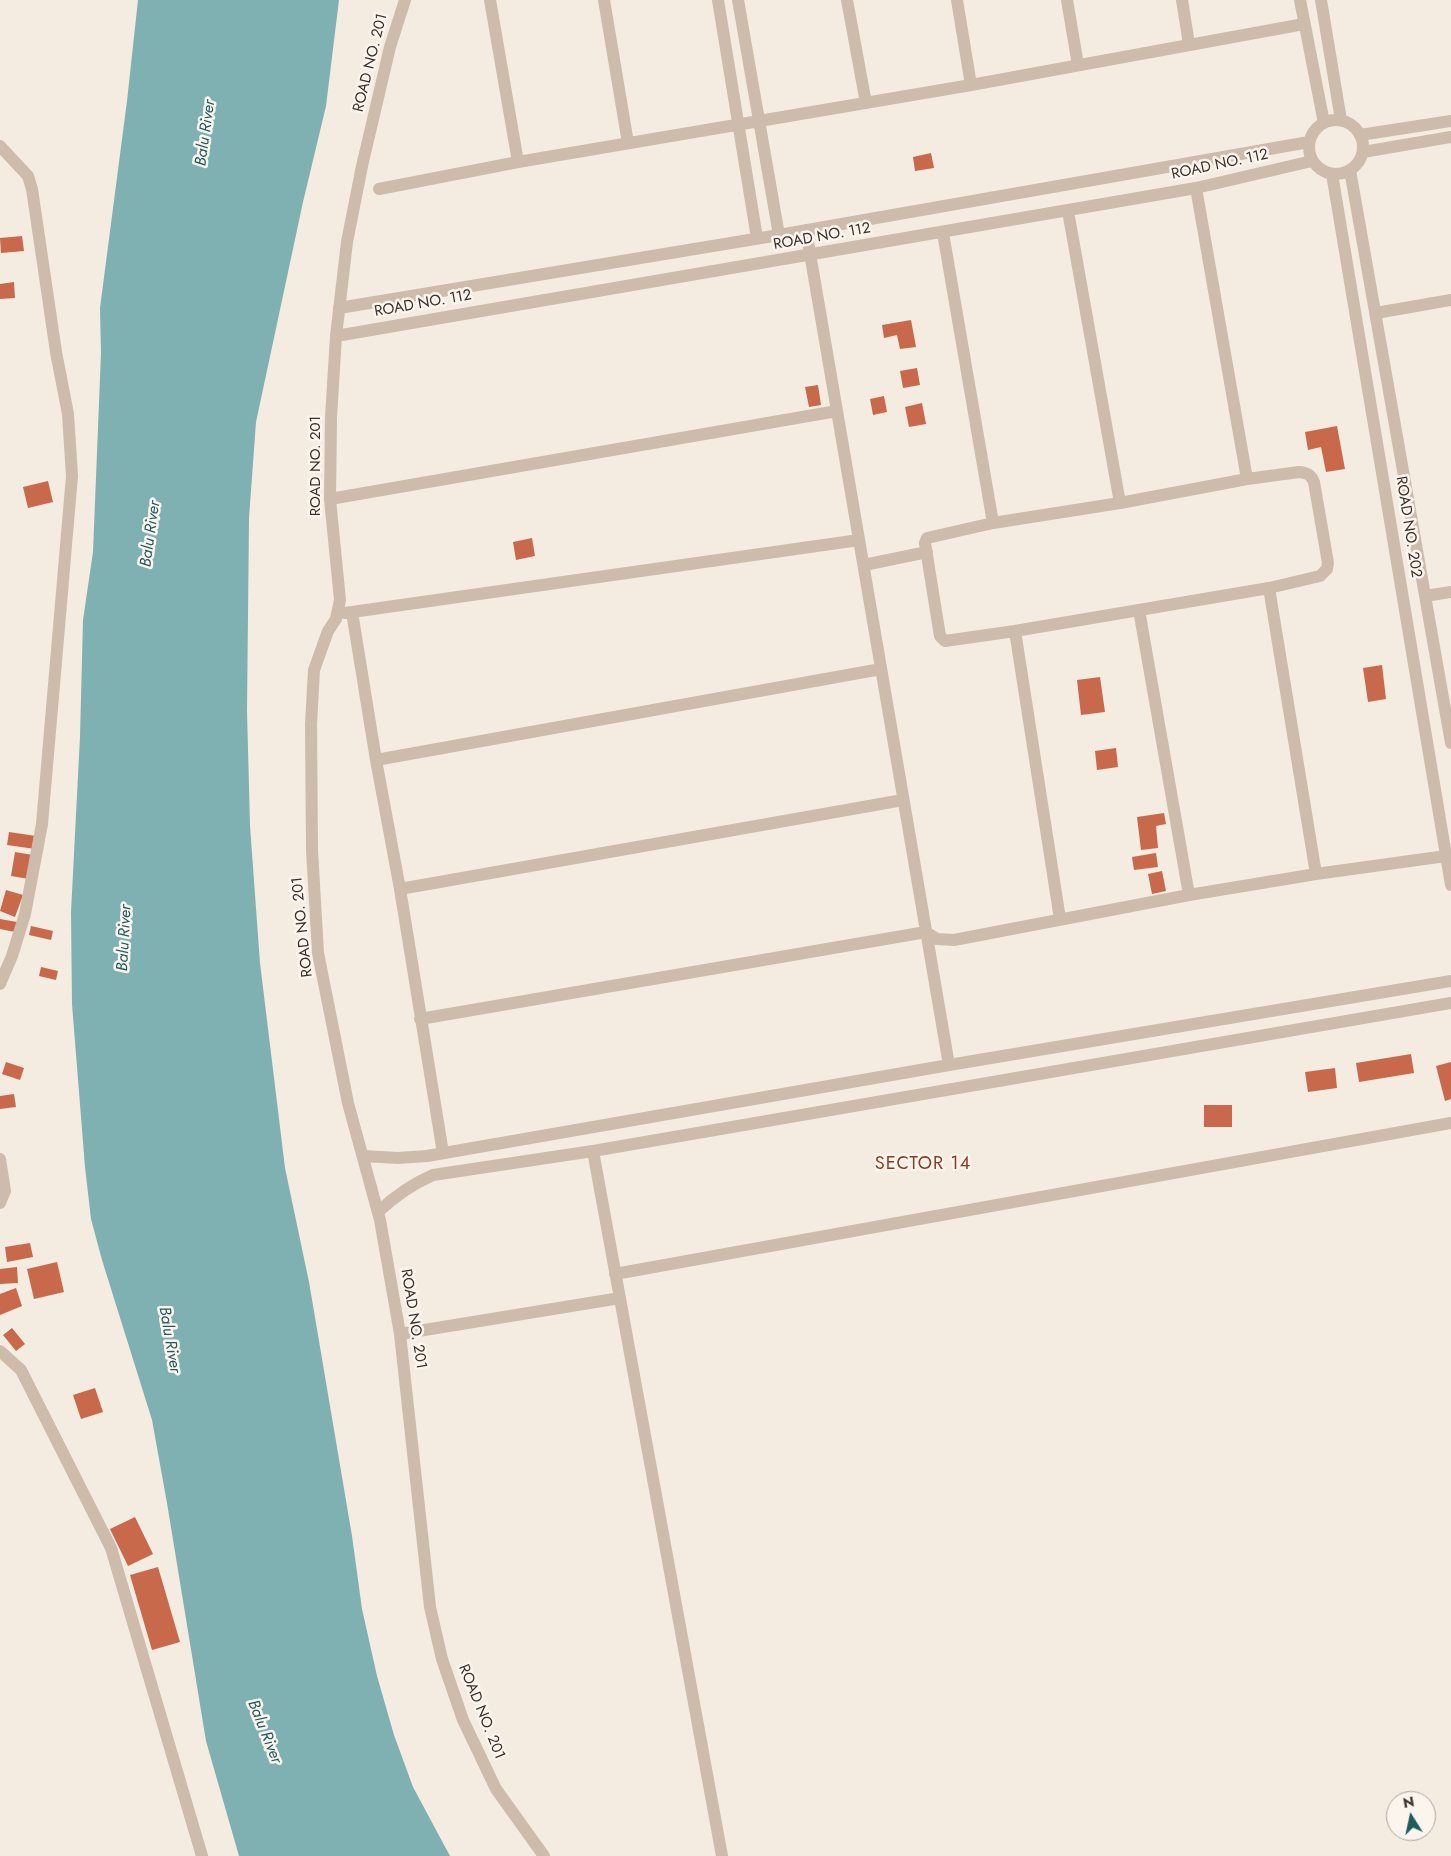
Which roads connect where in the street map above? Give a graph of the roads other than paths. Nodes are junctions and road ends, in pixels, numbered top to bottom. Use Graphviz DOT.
graph roads {
  1 [pos="404,0"];
  2 [pos="490,0"];
  3 [pos="604,0"];
  4 [pos="718,0"];
  5 [pos="738,0"];
  6 [pos="846,0"];
  7 [pos="957,0"];
  8 [pos="1067,0"];
  9 [pos="1182,0"];
  10 [pos="1300,0"];
  11 [pos="1321,0"];
  12 [pos="1304,24"];
  13 [pos="1189,44"];
  14 [pos="1078,65"];
  15 [pos="971,86"];
  16 [pos="866,103"];
  17 [pos="1342,120"];
  18 [pos="759,121"];
  19 [pos="1451,121"];
  20 [pos="1324,123"];
  21 [pos="737,124"];
  22 [pos="1360,135"];
  23 [pos="1451,138"];
  24 [pos="1309,142"];
  25 [pos="628,143"];
  26 [pos="0,146"];
  27 [pos="1363,152"];
  28 [pos="1312,161"];
  29 [pos="518,162"];
  30 [pos="1350,170"];
  31 [pos="1332,174"];
  32 [pos="1196,188"];
  33 [pos="379,189"];
  34 [pos="1068,211"];
  35 [pos="806,230"];
  36 [pos="943,233"];
  37 [pos="779,235"];
  38 [pos="757,238"];
  39 [pos="811,255"];
  40 [pos="1451,300"];
  41 [pos="338,308"];
  42 [pos="1376,313"];
  43 [pos="336,336"];
  44 [pos="837,411"];
  45 [pos="1247,479"];
  46 [pos="330,500"];
  47 [pos="1120,503"];
  48 [pos="993,523"];
  49 [pos="860,540"];
  50 [pos="927,552"];
  51 [pos="864,565"];
  52 [pos="1269,588"];
  53 [pos="1451,592"];
  54 [pos="1425,596"];
  55 [pos="1139,610"];
  56 [pos="352,612"];
  57 [pos="338,614"];
  58 [pos="1015,631"];
  59 [pos="882,669"];
  60 [pos="1451,743"];
  61 [pos="376,760"];
  62 [pos="903,800"];
  63 [pos="1446,856"];
  64 [pos="1316,874"];
  65 [pos="1451,885"];
  66 [pos="400,889"];
  67 [pos="1189,895"];
  68 [pos="1060,919"];
  69 [pos="926,932"];
  70 [pos="1451,981"];
  71 [pos="0,984"];
  72 [pos="1451,1003"];
  73 [pos="420,1019"];
  74 [pos="949,1065"];
  75 [pos="1451,1123"];
  76 [pos="593,1151"];
  77 [pos="443,1153"];
  78 [pos="362,1156"];
  79 [pos="0,1159"];
  80 [pos="0,1203"];
  81 [pos="378,1212"];
  82 [pos="615,1274"];
  83 [pos="620,1298"];
  84 [pos="400,1334"];
  85 [pos="0,1351"];
  86 [pos="202,1856"];
  87 [pos="544,1856"];
  88 [pos="722,1856"];
  1 -- 41 [label="street, ROAD NO. 201"];
  2 -- 29 [label="street"];
  3 -- 25 [label="street"];
  4 -- 21 [label="street"];
  5 -- 18 [label="street"];
  6 -- 16 [label="street"];
  7 -- 15 [label="street"];
  8 -- 14 [label="street"];
  9 -- 13 [label="street"];
  10 -- 12 [label="street"];
  11 -- 17 [label="street"];
  12 -- 13 [label="street"];
  12 -- 20 [label="street"];
  13 -- 14 [label="street"];
  14 -- 15 [label="street"];
  15 -- 16 [label="street"];
  16 -- 18 [label="street"];
  17 -- 20 [label="street"];
  17 -- 22 [label="street"];
  18 -- 21 [label="street"];
  18 -- 37 [label="street"];
  19 -- 22 [label="street"];
  20 -- 24 [label="street"];
  21 -- 25 [label="street"];
  21 -- 38 [label="street"];
  22 -- 27 [label="street"];
  23 -- 27 [label="street"];
  24 -- 28 [label="street"];
  24 -- 35 [label="street, ROAD NO. 112"];
  25 -- 29 [label="street"];
  26 -- 71 [label="street"];
  27 -- 30 [label="street"];
  28 -- 31 [label="street"];
  28 -- 32 [label="street, ROAD NO. 112"];
  29 -- 33 [label="street"];
  30 -- 31 [label="street"];
  30 -- 42 [label="street, ROAD NO. 202"];
  31 -- 63 [label="street, ROAD NO. 202"];
  32 -- 34 [label="street, ROAD NO. 112"];
  32 -- 45 [label="street"];
  34 -- 36 [label="street, ROAD NO. 112"];
  34 -- 47 [label="street"];
  35 -- 37 [label="street, ROAD NO. 112"];
  35 -- 39 [label="street"];
  36 -- 39 [label="street, ROAD NO. 112"];
  36 -- 48 [label="street"];
  37 -- 38 [label="street, ROAD NO. 112"];
  38 -- 41 [label="street, ROAD NO. 112"];
  39 -- 43 [label="street, ROAD NO. 112"];
  39 -- 44 [label="street"];
  40 -- 42 [label="street"];
  41 -- 43 [label="street, ROAD NO. 201"];
  42 -- 54 [label="street, ROAD NO. 202"];
  43 -- 46 [label="street, ROAD NO. 201"];
  44 -- 46 [label="street"];
  44 -- 49 [label="street"];
  45 -- 47 [label="street"];
  45 -- 52 [label="street"];
  46 -- 57 [label="street, ROAD NO. 201"];
  47 -- 48 [label="street"];
  48 -- 50 [label="street"];
  49 -- 51 [label="street"];
  49 -- 56 [label="street"];
  50 -- 51 [label="street"];
  50 -- 58 [label="street"];
  51 -- 59 [label="street"];
  52 -- 55 [label="street"];
  52 -- 64 [label="street"];
  53 -- 54 [label="street"];
  54 -- 60 [label="street, ROAD NO. 202"];
  55 -- 58 [label="street"];
  55 -- 67 [label="street"];
  56 -- 57 [label="street"];
  56 -- 61 [label="street"];
  57 -- 78 [label="street, ROAD NO. 201"];
  58 -- 68 [label="street"];
  59 -- 61 [label="street"];
  59 -- 62 [label="street"];
  61 -- 66 [label="street"];
  62 -- 66 [label="street"];
  62 -- 69 [label="street"];
  63 -- 64 [label="street"];
  63 -- 65 [label="street, ROAD NO. 202"];
  64 -- 67 [label="street"];
  66 -- 73 [label="street"];
  67 -- 68 [label="street"];
  68 -- 69 [label="street"];
  69 -- 73 [label="street"];
  69 -- 74 [label="street"];
  70 -- 74 [label="street"];
  72 -- 76 [label="street"];
  73 -- 77 [label="street"];
  74 -- 77 [label="street"];
  75 -- 82 [label="street"];
  76 -- 81 [label="street"];
  76 -- 82 [label="street"];
  77 -- 78 [label="street"];
  78 -- 81 [label="street, ROAD NO. 201"];
  79 -- 80 [label="street"];
  81 -- 84 [label="street, ROAD NO. 201"];
  82 -- 83 [label="street"];
  83 -- 84 [label="street"];
  83 -- 88 [label="street"];
  84 -- 87 [label="street, ROAD NO. 201"];
  85 -- 86 [label="street"];
}
